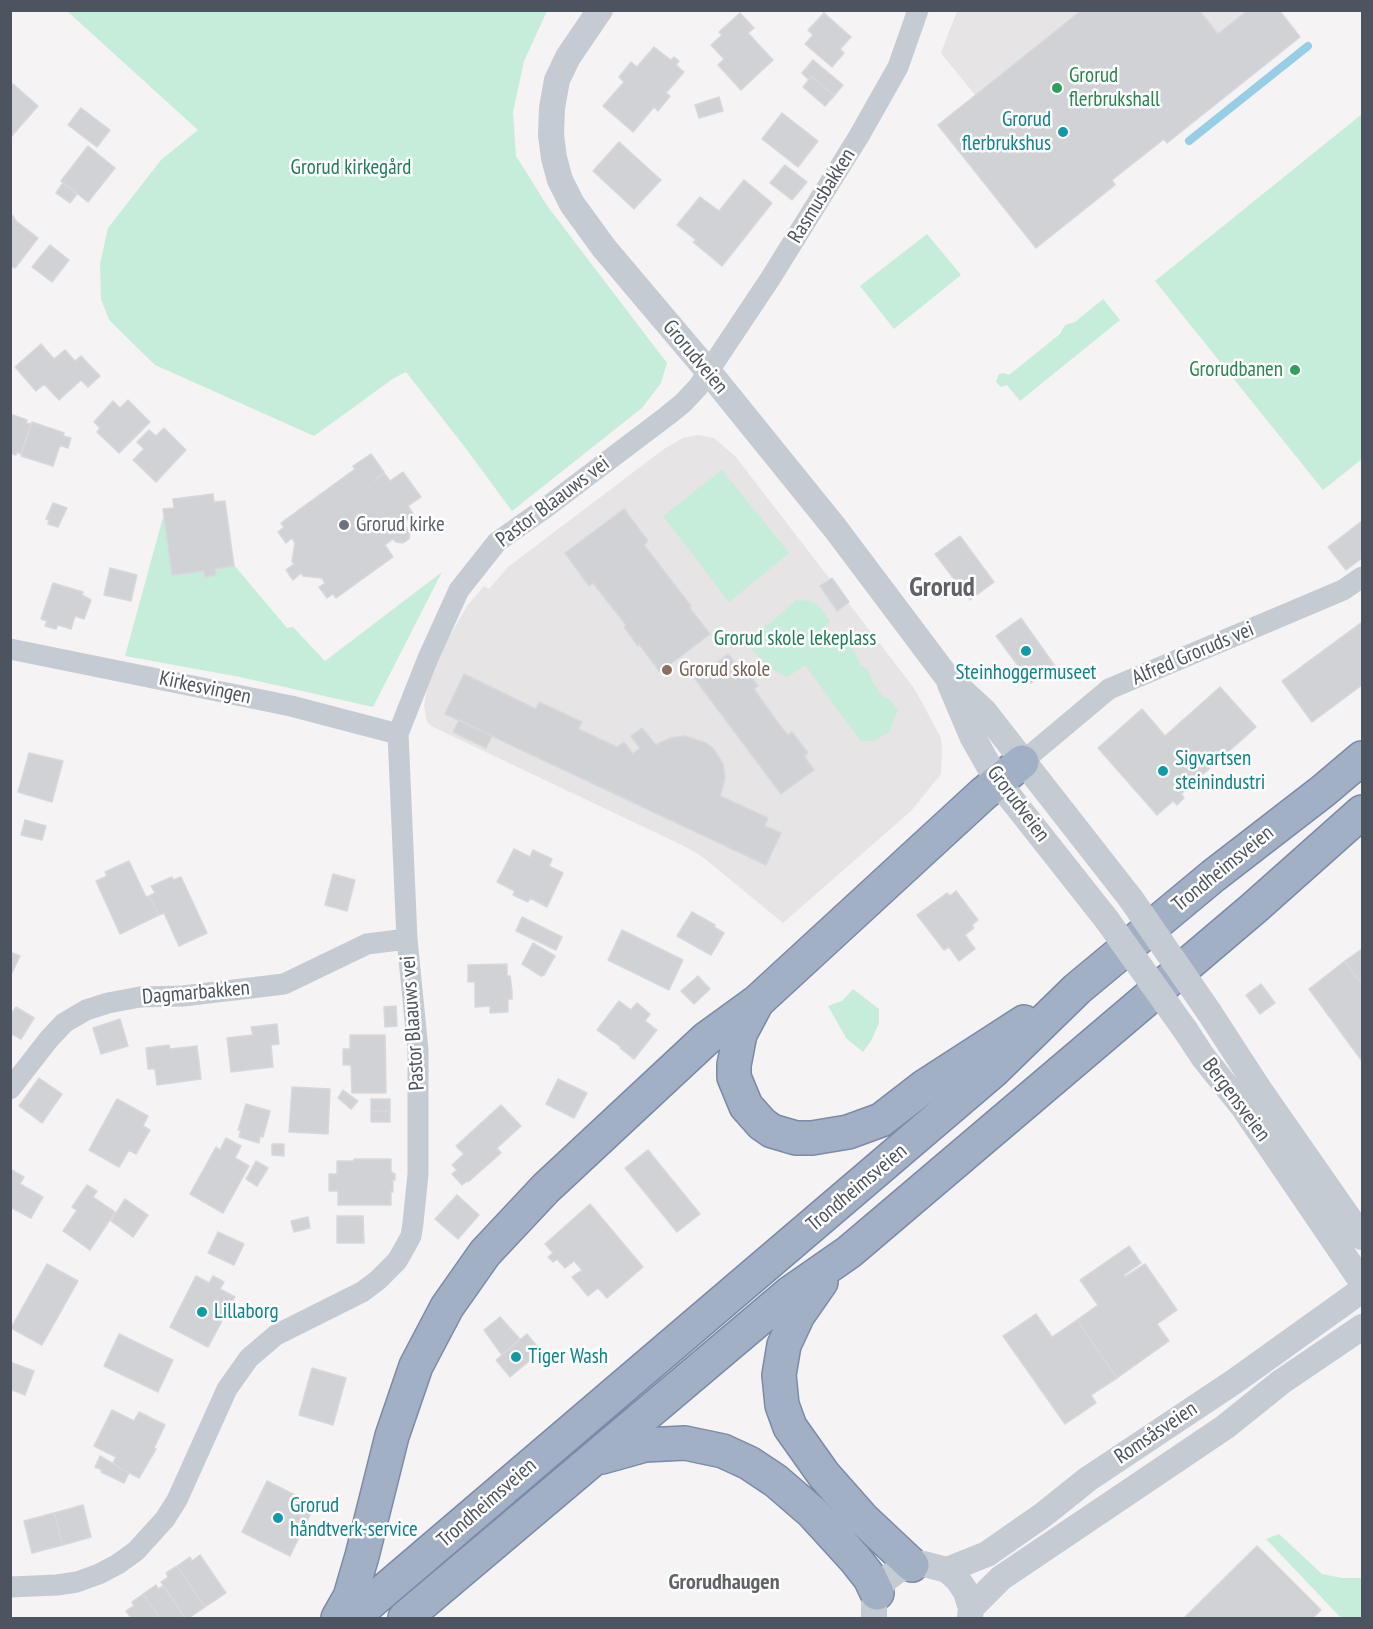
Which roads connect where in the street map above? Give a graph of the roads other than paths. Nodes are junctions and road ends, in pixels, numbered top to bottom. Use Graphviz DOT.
graph roads {
  1 [pos="600,10"];
  2 [pos="918,10"];
  3 [pos="708,371"];
  4 [pos="1362,577"];
  5 [pos="10,649"];
  6 [pos="398,734"];
  7 [pos="1362,758"];
  8 [pos="1019,765"];
  9 [pos="1362,812"];
  10 [pos="1131,899"];
  11 [pos="1107,920"];
  12 [pos="407,939"];
  13 [pos="1077,989"];
  14 [pos="758,1001"];
  15 [pos="10,1089"];
  16 [pos="1362,1237"];
  17 [pos="849,1252"];
  18 [pos="1362,1282"];
  19 [pos="1362,1290"];
  20 [pos="1362,1327"];
  21 [pos="592,1460"];
  22 [pos="912,1565"];
  23 [pos="947,1570"];
  24 [pos="10,1587"];
  25 [pos="875,1606"];
  26 [pos="971,1613"];
  27 [pos="338,1618"];
  28 [pos="351,1618"];
  29 [pos="405,1618"];
  1 -- 3 [label="street, Grorudveien"];
  2 -- 3 [label="street, Rasmusbakken"];
  3 -- 6 [label="street, Pastor Blaauws vei"];
  3 -- 8 [label="street, Grorudveien"];
  4 -- 8 [label="street, Alfred Groruds vei"];
  5 -- 6 [label="street, Kirkesvingen"];
  6 -- 12 [label="street, Pastor Blaauws vei"];
  7 -- 13 [label="highway, Trondheimsveien"];
  8 -- 10 [label="street, Grorudveien"];
  8 -- 11 [label="street, Grorudveien"];
  8 -- 14 [label="highway"];
  9 -- 17 [label="highway, Trondheimsveien"];
  10 -- 16 [label="street, Bergensveien, bridge"];
  11 -- 18 [label="street, Bergensveien, bridge"];
  12 -- 15 [label="street, Dagmarbakken"];
  12 -- 24 [label="street, Pastor Blaauws vei"];
  13 -- 14 [label="highway"];
  13 -- 28 [label="highway, Trondheimsveien"];
  14 -- 27 [label="highway"];
  17 -- 21 [label="highway, Trondheimsveien"];
  17 -- 22 [label="highway"];
  19 -- 23 [label="street, Romsåsveien"];
  20 -- 26 [label="street, Romsåsveien"];
  21 -- 25 [label="highway"];
  21 -- 29 [label="highway, Trondheimsveien"];
  22 -- 23 [label="street"];
  22 -- 25 [label="street"];
  23 -- 26 [label="street"];
}
